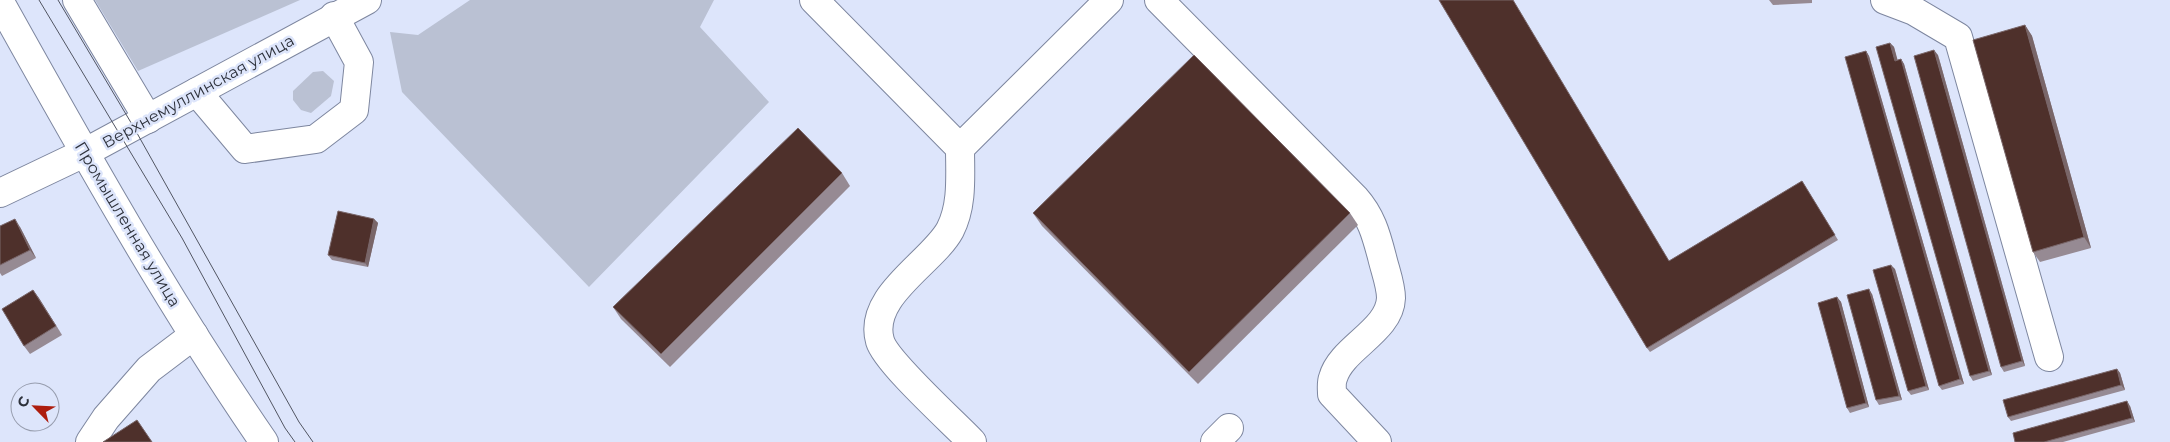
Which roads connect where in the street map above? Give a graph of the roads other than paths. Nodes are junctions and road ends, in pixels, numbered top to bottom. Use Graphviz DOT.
graph roads {
  1 [pos="77,0"];
  2 [pos="367,0"];
  3 [pos="814,0"];
  4 [pos="1109,0"];
  5 [pos="1159,0"];
  6 [pos="1885,0"];
  7 [pos="0,2"];
  8 [pos="334,16"];
  9 [pos="197,92"];
  10 [pos="148,119"];
  11 [pos="960,148"];
  12 [pos="84,153"];
  13 [pos="0,193"];
  14 [pos="194,335"];
  15 [pos="2049,357"];
  16 [pos="90,442"];
  17 [pos="264,442"];
  18 [pos="972,442"];
  19 [pos="1377,442"];
  1 -- 10 [label="street"];
  2 -- 8 [label="street, Верхнемуллинская улица"];
  3 -- 11 [label="street"];
  4 -- 11 [label="street"];
  5 -- 19 [label="street"];
  6 -- 15 [label="street"];
  7 -- 12 [label="street, Промышленная улица"];
  8 -- 9 [label="street, Верхнемуллинская улица"];
  8 -- 9 [label="street"];
  9 -- 10 [label="street, Верхнемуллинская улица"];
  10 -- 12 [label="street, Верхнемуллинская улица"];
  11 -- 18 [label="street"];
  12 -- 13 [label="street, Верхнемуллинская улица"];
  12 -- 14 [label="street, Промышленная улица"];
  14 -- 16 [label="street"];
  14 -- 17 [label="street, Промышленная улица"];
}
